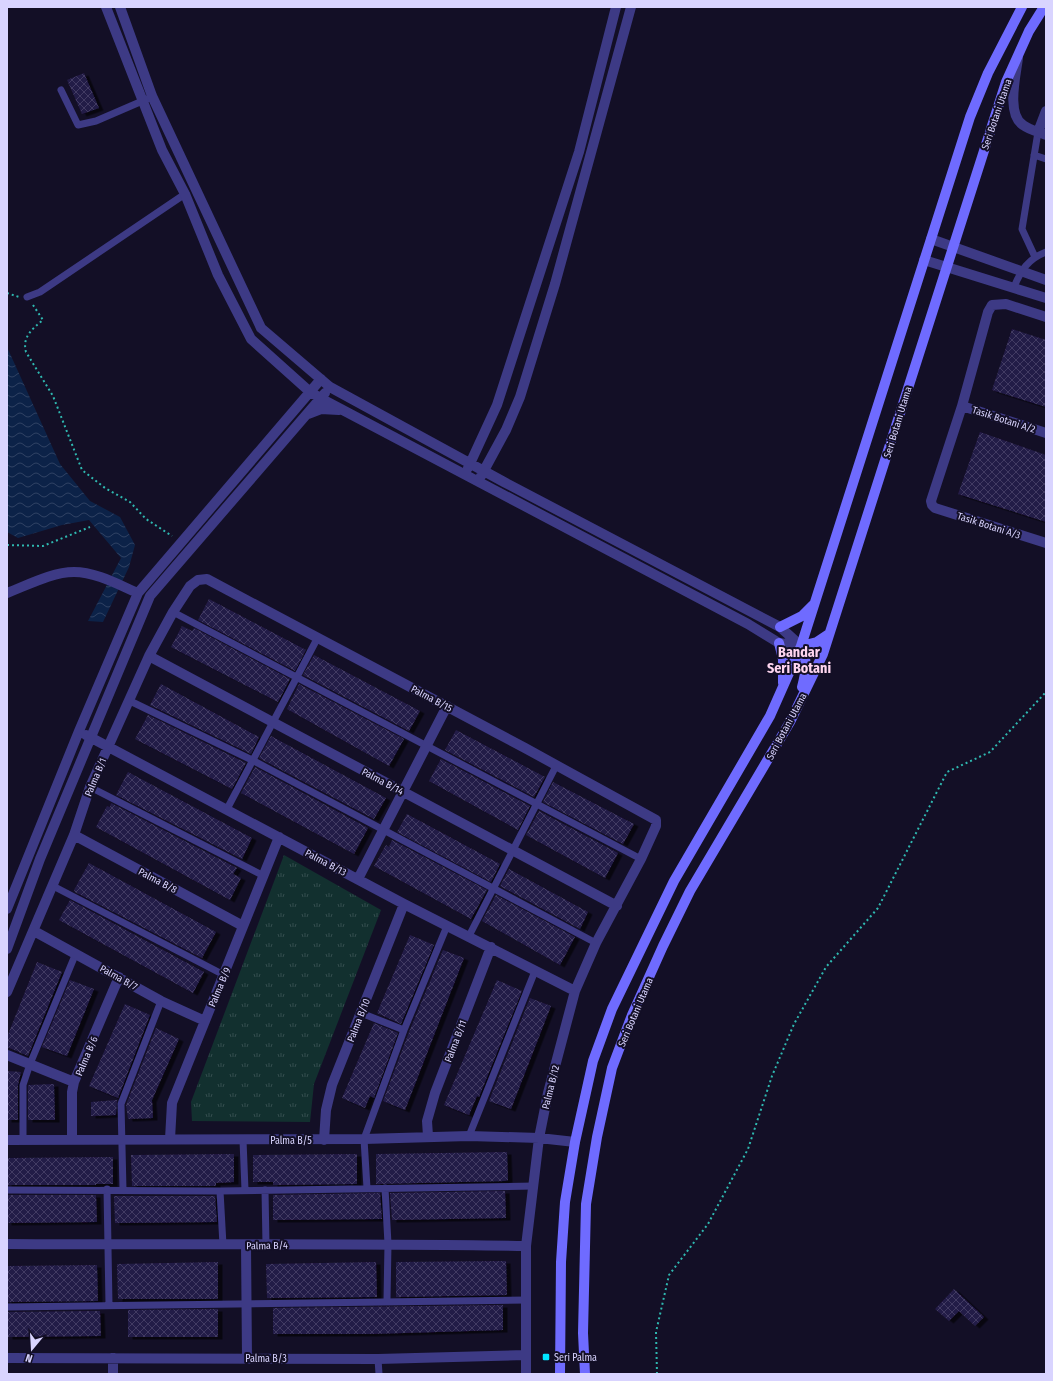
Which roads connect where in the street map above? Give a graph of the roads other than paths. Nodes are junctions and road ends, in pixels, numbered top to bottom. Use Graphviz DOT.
graph roads {
  1 [pos="106,7"];
  2 [pos="120,7"];
  3 [pos="616,7"];
  4 [pos="632,7"];
  5 [pos="1022,7"];
  6 [pos="1044,7"];
  7 [pos="1018,56"];
  8 [pos="61,90"];
  9 [pos="152,96"];
  10 [pos="142,101"];
  11 [pos="1046,111"];
  12 [pos="1042,133"];
  13 [pos="1034,155"];
  14 [pos="1046,159"];
  15 [pos="185,194"];
  16 [pos="931,239"];
  17 [pos="953,246"];
  18 [pos="1046,252"];
  19 [pos="1035,256"];
  20 [pos="924,260"];
  21 [pos="946,266"];
  22 [pos="1020,271"];
  23 [pos="1046,280"];
  24 [pos="1014,288"];
  25 [pos="27,297"];
  26 [pos="1046,298"];
  27 [pos="1046,317"];
  28 [pos="296,379"];
  29 [pos="321,379"];
  30 [pos="330,387"];
  31 [pos="309,391"];
  32 [pos="320,398"];
  33 [pos="962,406"];
  34 [pos="294,408"];
  35 [pos="343,410"];
  36 [pos="306,415"];
  37 [pos="1046,433"];
  38 [pos="471,463"];
  39 [pos="484,471"];
  40 [pos="465,475"];
  41 [pos="478,482"];
  42 [pos="1046,543"];
  43 [pos="206,579"];
  44 [pos="7,593"];
  45 [pos="138,593"];
  46 [pos="814,603"];
  47 [pos="173,612"];
  48 [pos="780,627"];
  49 [pos="830,634"];
  50 [pos="317,639"];
  51 [pos="779,643"];
  52 [pos="801,646"];
  53 [pos="149,656"];
  54 [pos="296,677"];
  55 [pos="782,689"];
  56 [pos="130,700"];
  57 [pos="447,706"];
  58 [pos="797,706"];
  59 [pos="272,722"];
  60 [pos="79,731"];
  61 [pos="91,738"];
  62 [pos="426,745"];
  63 [pos="109,746"];
  64 [pos="252,760"];
  65 [pos="556,766"];
  66 [pos="90,787"];
  67 [pos="403,792"];
  68 [pos="536,803"];
  69 [pos="227,809"];
  70 [pos="656,820"];
  71 [pos="383,830"];
  72 [pos="74,834"];
  73 [pos="279,837"];
  74 [pos="513,850"];
  75 [pos="641,859"];
  76 [pos="264,876"];
  77 [pos="358,879"];
  78 [pos="53,886"];
  79 [pos="493,890"];
  80 [pos="404,904"];
  81 [pos="617,906"];
  82 [pos="7,909"];
  83 [pos="243,926"];
  84 [pos="447,926"];
  85 [pos="34,931"];
  86 [pos="469,936"];
  87 [pos="596,943"];
  88 [pos="491,947"];
  89 [pos="7,949"];
  90 [pos="76,953"];
  91 [pos="535,971"];
  92 [pos="224,975"];
  93 [pos="119,977"];
  94 [pos="575,991"];
  95 [pos="7,992"];
  96 [pos="161,1001"];
  97 [pos="362,1013"];
  98 [pos="205,1021"];
  99 [pos="404,1030"];
  100 [pos="7,1055"];
  101 [pos="30,1064"];
  102 [pos="74,1082"];
  103 [pos="428,1136"];
  104 [pos="469,1136"];
  105 [pos="539,1138"];
  106 [pos="23,1139"];
  107 [pos="72,1139"];
  108 [pos="170,1139"];
  109 [pos="364,1139"];
  110 [pos="7,1140"];
  111 [pos="121,1140"];
  112 [pos="243,1140"];
  113 [pos="324,1140"];
  114 [pos="575,1142"];
  115 [pos="534,1186"];
  116 [pos="367,1188"];
  117 [pos="386,1188"];
  118 [pos="107,1189"];
  119 [pos="7,1190"];
  120 [pos="123,1190"];
  121 [pos="245,1190"];
  122 [pos="266,1190"];
  123 [pos="220,1191"];
  124 [pos="7,1244"];
  125 [pos="266,1244"];
  126 [pos="388,1244"];
  127 [pos="108,1245"];
  128 [pos="223,1245"];
  129 [pos="246,1245"];
  130 [pos="526,1246"];
  131 [pos="387,1300"];
  132 [pos="527,1300"];
  133 [pos="248,1303"];
  134 [pos="109,1305"];
  135 [pos="7,1307"];
  136 [pos="525,1355"];
  137 [pos="7,1358"];
  138 [pos="113,1358"];
  139 [pos="247,1358"];
  140 [pos="378,1358"];
  141 [pos="113,1374"];
  142 [pos="379,1374"];
  143 [pos="526,1374"];
  144 [pos="560,1374"];
  145 [pos="585,1374"];
  1 -- 10 [label="street"];
  2 -- 9 [label="street"];
  3 -- 38 [label="street"];
  4 -- 39 [label="street"];
  5 -- 16 [label="main road, Seri Botani Utama"];
  6 -- 7 [label="main road, Seri Botani Utama"];
  7 -- 12 [label="street"];
  7 -- 17 [label="main road, Seri Botani Utama"];
  8 -- 10 [label="lane"];
  9 -- 10 [label="lane"];
  9 -- 29 [label="street"];
  10 -- 15 [label="street"];
  11 -- 12 [label="street"];
  12 -- 13 [label="lane"];
  13 -- 14 [label="lane"];
  13 -- 19 [label="lane"];
  15 -- 25 [label="lane"];
  15 -- 28 [label="street"];
  16 -- 17 [label="street"];
  16 -- 20 [label="main road, Seri Botani Utama"];
  17 -- 21 [label="main road, Seri Botani Utama"];
  17 -- 22 [label="street"];
  18 -- 19 [label="lane"];
  19 -- 22 [label="lane"];
  20 -- 21 [label="street"];
  20 -- 46 [label="main road, Seri Botani Utama"];
  21 -- 24 [label="street"];
  21 -- 49 [label="main road, Seri Botani Utama"];
  22 -- 23 [label="street"];
  22 -- 24 [label="lane"];
  24 -- 26 [label="street"];
  27 -- 33 [label="street"];
  28 -- 31 [label="street"];
  28 -- 34 [label="street"];
  29 -- 30 [label="street"];
  29 -- 31 [label="street"];
  30 -- 32 [label="street"];
  30 -- 38 [label="street"];
  31 -- 32 [label="street"];
  31 -- 34 [label="street"];
  32 -- 35 [label="street"];
  32 -- 36 [label="street"];
  33 -- 37 [label="street, Tasik Botani A/2"];
  33 -- 42 [label="street, Tasik Botani A/3"];
  34 -- 45 [label="street"];
  35 -- 36 [label="street"];
  35 -- 40 [label="street"];
  36 -- 61 [label="street"];
  38 -- 39 [label="street"];
  38 -- 40 [label="street"];
  39 -- 41 [label="street"];
  39 -- 48 [label="street"];
  40 -- 41 [label="street"];
  41 -- 51 [label="street"];
  43 -- 47 [label="street, Palma B/1"];
  43 -- 50 [label="street, Palma B/15"];
  44 -- 45 [label="street"];
  45 -- 60 [label="street"];
  46 -- 48 [label="main road"];
  46 -- 52 [label="main road, Seri Botani Utama"];
  47 -- 53 [label="street, Palma B/1"];
  47 -- 54 [label="lane"];
  48 -- 52 [label="street"];
  49 -- 52 [label="main road"];
  49 -- 58 [label="main road, Seri Botani Utama"];
  50 -- 54 [label="lane"];
  50 -- 57 [label="street, Palma B/15"];
  51 -- 52 [label="street"];
  51 -- 55 [label="main road"];
  52 -- 55 [label="main road, Seri Botani Utama"];
  52 -- 58 [label="main road"];
  53 -- 56 [label="street, Palma B/1"];
  53 -- 59 [label="street, Palma B/14"];
  54 -- 59 [label="lane"];
  54 -- 62 [label="lane"];
  55 -- 114 [label="main road, Seri Botani Utama"];
  56 -- 63 [label="street, Palma B/1"];
  56 -- 64 [label="lane"];
  57 -- 62 [label="street"];
  57 -- 65 [label="street, Palma B/15"];
  58 -- 145 [label="main road, Seri Botani Utama"];
  59 -- 64 [label="lane"];
  59 -- 67 [label="street, Palma B/14"];
  60 -- 61 [label="street, Palma B/13"];
  60 -- 82 [label="street"];
  61 -- 63 [label="street, Palma B/13"];
  61 -- 89 [label="street"];
  62 -- 67 [label="street"];
  62 -- 68 [label="lane"];
  63 -- 66 [label="street, Palma B/1"];
  63 -- 69 [label="street, Palma B/13"];
  64 -- 69 [label="lane"];
  64 -- 71 [label="lane"];
  65 -- 68 [label="lane"];
  65 -- 70 [label="street, Palma B/15"];
  66 -- 72 [label="street, Palma B/1"];
  66 -- 76 [label="lane"];
  67 -- 71 [label="street"];
  67 -- 74 [label="street, Palma B/14"];
  68 -- 74 [label="lane"];
  68 -- 75 [label="lane"];
  69 -- 73 [label="street, Palma B/13"];
  70 -- 75 [label="street, Palma B/12"];
  71 -- 77 [label="street"];
  71 -- 79 [label="lane"];
  72 -- 78 [label="street, Palma B/1"];
  72 -- 83 [label="street, Palma B/8"];
  73 -- 76 [label="street, Palma B/9"];
  73 -- 77 [label="street, Palma B/13"];
  74 -- 79 [label="lane"];
  74 -- 81 [label="street, Palma B/14"];
  75 -- 81 [label="street, Palma B/12"];
  76 -- 83 [label="street, Palma B/9"];
  77 -- 80 [label="street, Palma B/13"];
  78 -- 85 [label="street, Palma B/1"];
  78 -- 92 [label="lane"];
  79 -- 86 [label="lane"];
  79 -- 87 [label="lane"];
  80 -- 84 [label="street, Palma B/13"];
  80 -- 97 [label="street, Palma B/10"];
  81 -- 87 [label="street, Palma B/12"];
  83 -- 92 [label="street, Palma B/9"];
  84 -- 86 [label="street, Palma B/13"];
  84 -- 99 [label="lane"];
  85 -- 90 [label="street, Palma B/7"];
  85 -- 95 [label="street, Palma B/1"];
  86 -- 88 [label="street, Palma B/13"];
  87 -- 94 [label="street, Palma B/12"];
  88 -- 91 [label="street, Palma B/13"];
  88 -- 103 [label="street, Palma B/11"];
  90 -- 93 [label="street, Palma B/7"];
  90 -- 101 [label="lane"];
  91 -- 94 [label="street, Palma B/13"];
  91 -- 104 [label="lane"];
  92 -- 98 [label="street, Palma B/9"];
  93 -- 96 [label="street, Palma B/7"];
  93 -- 102 [label="street, Palma B/6"];
  94 -- 105 [label="street, Palma B/12"];
  96 -- 98 [label="street, Palma B/7"];
  96 -- 111 [label="lane"];
  97 -- 99 [label="lane"];
  97 -- 113 [label="street, Palma B/10"];
  98 -- 108 [label="street, Palma B/9"];
  99 -- 109 [label="lane"];
  100 -- 101 [label="street"];
  101 -- 102 [label="street"];
  101 -- 106 [label="lane"];
  102 -- 107 [label="street, Palma B/6"];
  103 -- 104 [label="street, Palma B/5"];
  103 -- 109 [label="street, Palma B/5"];
  104 -- 105 [label="street, Palma B/5"];
  105 -- 114 [label="street, Palma B/5"];
  105 -- 115 [label="street, Palma B/12"];
  106 -- 107 [label="street, Palma B/5"];
  106 -- 110 [label="street, Palma B/5"];
  107 -- 111 [label="street, Palma B/5"];
  108 -- 111 [label="street, Palma B/5"];
  108 -- 112 [label="street, Palma B/5"];
  109 -- 113 [label="street, Palma B/5"];
  109 -- 116 [label="lane"];
  111 -- 120 [label="lane"];
  112 -- 113 [label="street, Palma B/5"];
  112 -- 121 [label="lane"];
  114 -- 144 [label="main road, Seri Botani Utama"];
  115 -- 117 [label="lane"];
  115 -- 130 [label="street, Palma B/12"];
  116 -- 117 [label="lane"];
  116 -- 122 [label="lane"];
  117 -- 126 [label="lane"];
  118 -- 119 [label="lane"];
  118 -- 120 [label="lane"];
  118 -- 127 [label="lane"];
  120 -- 123 [label="lane"];
  121 -- 122 [label="lane"];
  121 -- 123 [label="lane"];
  122 -- 125 [label="lane"];
  123 -- 128 [label="lane"];
  124 -- 127 [label="street, Palma B/4"];
  125 -- 126 [label="street, Palma B/4"];
  125 -- 129 [label="street, Palma B/4"];
  126 -- 130 [label="street, Palma B/4"];
  126 -- 131 [label="lane"];
  127 -- 128 [label="street, Palma B/4"];
  127 -- 134 [label="lane"];
  128 -- 129 [label="street, Palma B/4"];
  129 -- 133 [label="street"];
  130 -- 132 [label="street, Palma B/12"];
  131 -- 132 [label="lane"];
  131 -- 133 [label="lane"];
  132 -- 136 [label="street, Palma B/12"];
  133 -- 134 [label="lane"];
  133 -- 139 [label="street"];
  134 -- 135 [label="lane"];
  136 -- 140 [label="street, Palma B/3"];
  136 -- 143 [label="street, Palma B/12"];
  137 -- 138 [label="street, Palma B/3"];
  138 -- 139 [label="street, Palma B/3"];
  138 -- 141 [label="street"];
  139 -- 140 [label="street, Palma B/3"];
  140 -- 142 [label="lane"];
}
